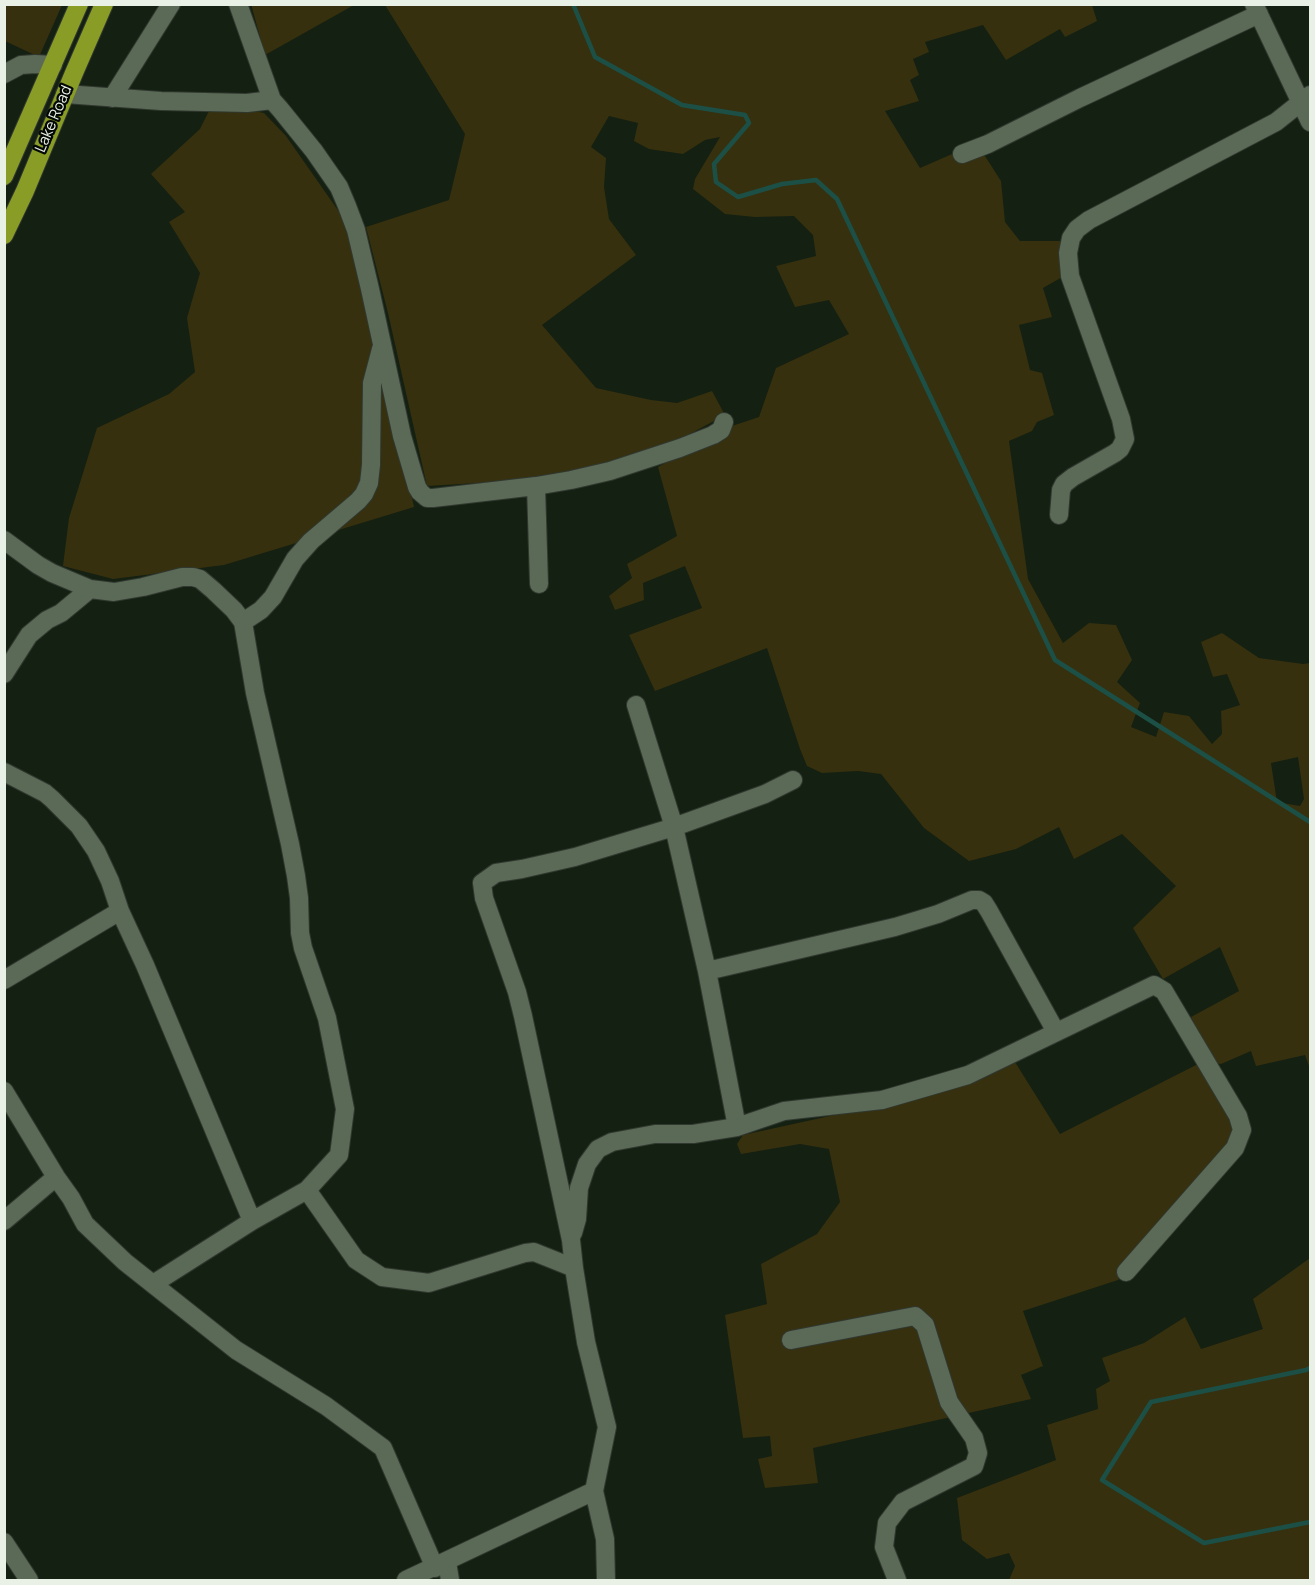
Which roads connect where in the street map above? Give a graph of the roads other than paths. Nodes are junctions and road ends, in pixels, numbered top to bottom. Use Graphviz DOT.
graph roads {
  1 [pos="79,4"];
  2 [pos="104,4"];
  3 [pos="171,4"];
  4 [pos="238,4"];
  5 [pos="1257,9"];
  6 [pos="53,65"];
  7 [pos="4,74"];
  8 [pos="65,94"];
  9 [pos="112,98"];
  10 [pos="1306,99"];
  11 [pos="272,100"];
  12 [pos="1311,122"];
  13 [pos="962,154"];
  14 [pos="4,176"];
  15 [pos="4,234"];
  16 [pos="382,345"];
  17 [pos="724,422"];
  18 [pos="536,486"];
  19 [pos="1059,514"];
  20 [pos="4,540"];
  21 [pos="539,584"];
  22 [pos="90,589"];
  23 [pos="243,622"];
  24 [pos="4,674"];
  25 [pos="636,705"];
  26 [pos="4,772"];
  27 [pos="793,780"];
  28 [pos="674,827"];
  29 [pos="120,911"];
  30 [pos="707,971"];
  31 [pos="4,980"];
  32 [pos="1056,1032"];
  33 [pos="4,1091"];
  34 [pos="737,1126"];
  35 [pos="56,1177"];
  36 [pos="307,1190"];
  37 [pos="4,1221"];
  38 [pos="252,1221"];
  39 [pos="571,1240"];
  40 [pos="574,1268"];
  41 [pos="1126,1272"];
  42 [pos="153,1284"];
  43 [pos="791,1340"];
  44 [pos="594,1491"];
  45 [pos="4,1542"];
  46 [pos="441,1565"];
  47 [pos="29,1581"];
  48 [pos="406,1581"];
  49 [pos="450,1581"];
  50 [pos="606,1581"];
  51 [pos="897,1581"];
  1 -- 6 [label="main road, Lake Road"];
  2 -- 8 [label="main road, Lake Road"];
  3 -- 9 [label="street"];
  4 -- 11 [label="street"];
  5 -- 10 [label="street"];
  5 -- 13 [label="street"];
  6 -- 7 [label="street"];
  6 -- 14 [label="main road, Lake Road"];
  8 -- 9 [label="street"];
  8 -- 15 [label="main road, Lake Road"];
  9 -- 11 [label="street"];
  10 -- 12 [label="street"];
  10 -- 19 [label="street"];
  11 -- 16 [label="street"];
  16 -- 18 [label="street"];
  16 -- 23 [label="street"];
  17 -- 18 [label="street"];
  18 -- 21 [label="street"];
  20 -- 22 [label="street"];
  22 -- 23 [label="street"];
  22 -- 24 [label="street"];
  23 -- 36 [label="street"];
  25 -- 28 [label="street"];
  26 -- 29 [label="street"];
  27 -- 28 [label="street"];
  28 -- 30 [label="street"];
  28 -- 39 [label="street"];
  29 -- 31 [label="street"];
  29 -- 38 [label="street"];
  30 -- 32 [label="street"];
  30 -- 34 [label="street"];
  32 -- 34 [label="street"];
  32 -- 41 [label="street"];
  33 -- 35 [label="street"];
  34 -- 39 [label="street"];
  35 -- 37 [label="street"];
  35 -- 42 [label="street"];
  36 -- 38 [label="street"];
  36 -- 40 [label="street"];
  38 -- 42 [label="street"];
  39 -- 40 [label="street"];
  40 -- 44 [label="street"];
  42 -- 46 [label="street"];
  43 -- 51 [label="street"];
  44 -- 46 [label="street"];
  44 -- 50 [label="street"];
  45 -- 47 [label="street"];
  46 -- 48 [label="street"];
  46 -- 49 [label="street"];
}
